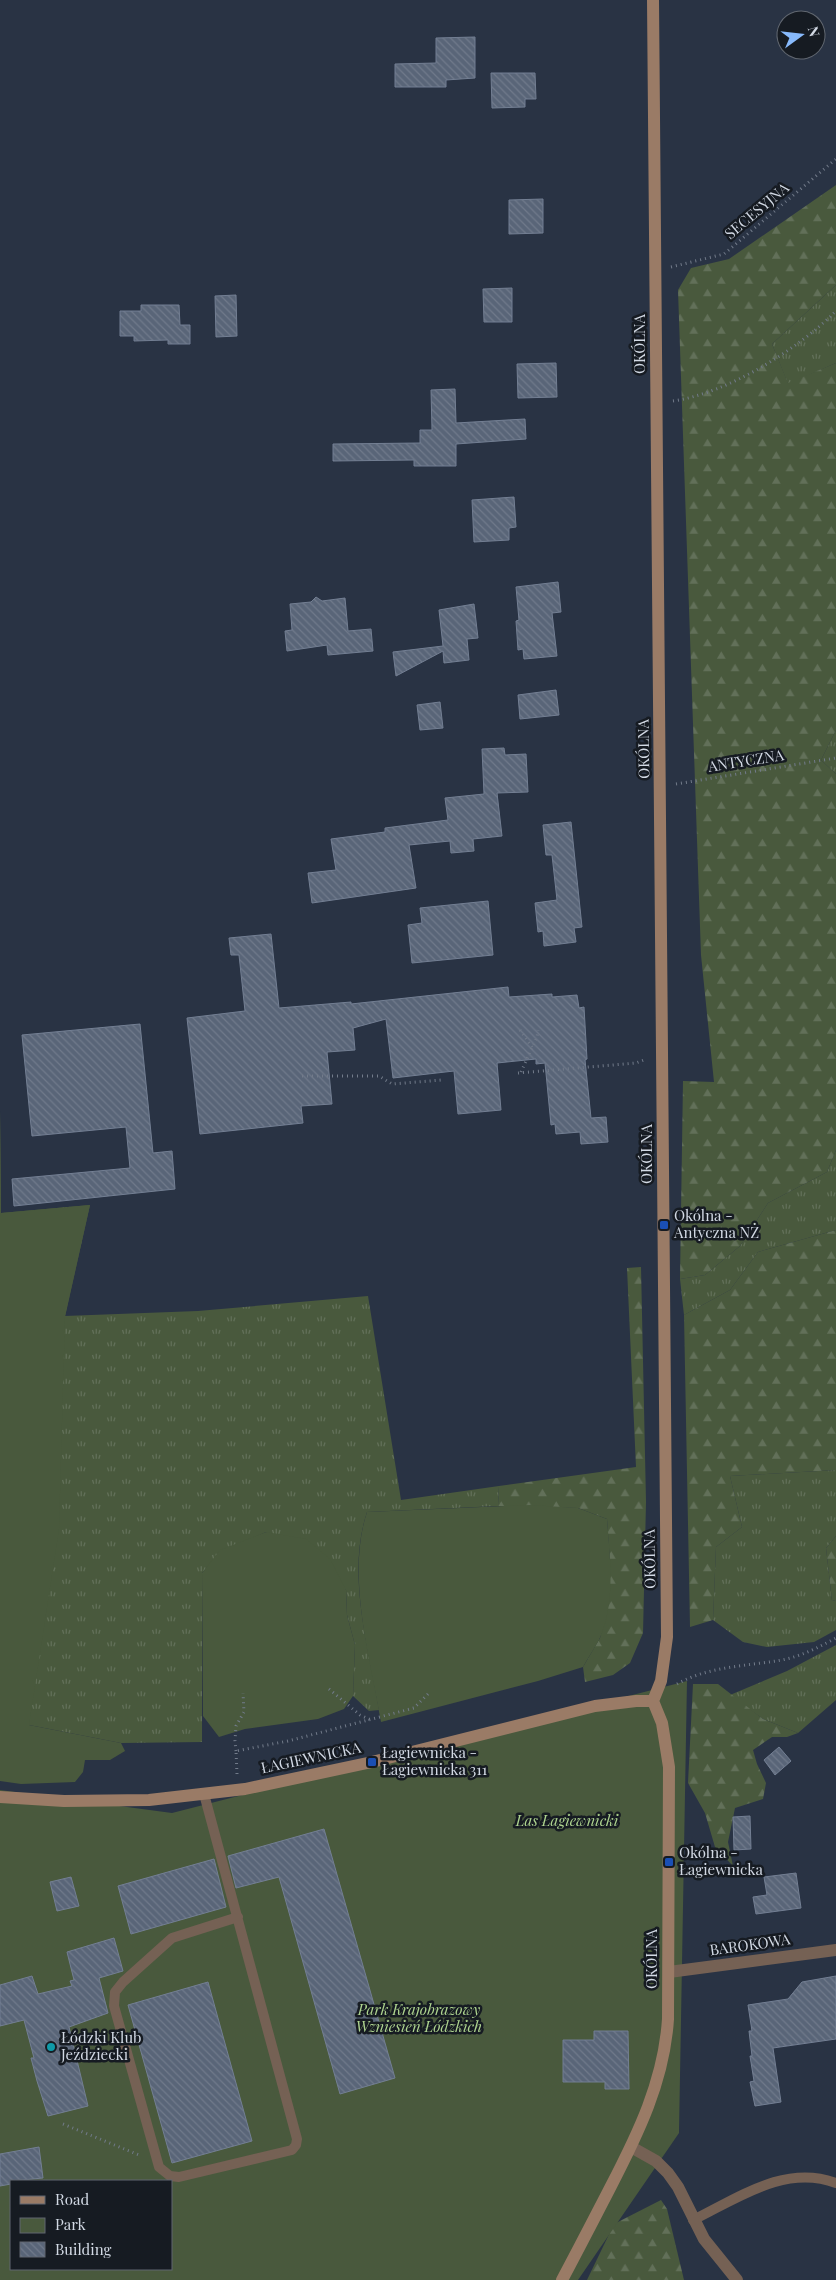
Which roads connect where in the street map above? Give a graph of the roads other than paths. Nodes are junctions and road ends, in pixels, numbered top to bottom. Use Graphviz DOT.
graph roads {
  1 [pos="653,0"];
  2 [pos="654,1701"];
  3 [pos="204,1794"];
  4 [pos="0,1797"];
  5 [pos="238,1917"];
  6 [pos="836,1950"];
  7 [pos="669,1972"];
  8 [pos="632,2147"];
  9 [pos="836,2183"];
  10 [pos="693,2220"];
  11 [pos="562,2280"];
  12 [pos="737,2280"];
  1 -- 2 [label="street, OKÓLNA"];
  2 -- 3 [label="street, ŁAGIEWNICKA"];
  2 -- 7 [label="street, OKÓLNA"];
  3 -- 4 [label="street, ŁAGIEWNICKA"];
  3 -- 5 [label="lane"];
  5 -- 5 [label="lane"];
  6 -- 7 [label="street, BAROKOWA"];
  7 -- 8 [label="street, OKÓLNA"];
  8 -- 10 [label="street"];
  8 -- 11 [label="street, OKÓLNA"];
  9 -- 10 [label="lane"];
  10 -- 12 [label="street"];
}
